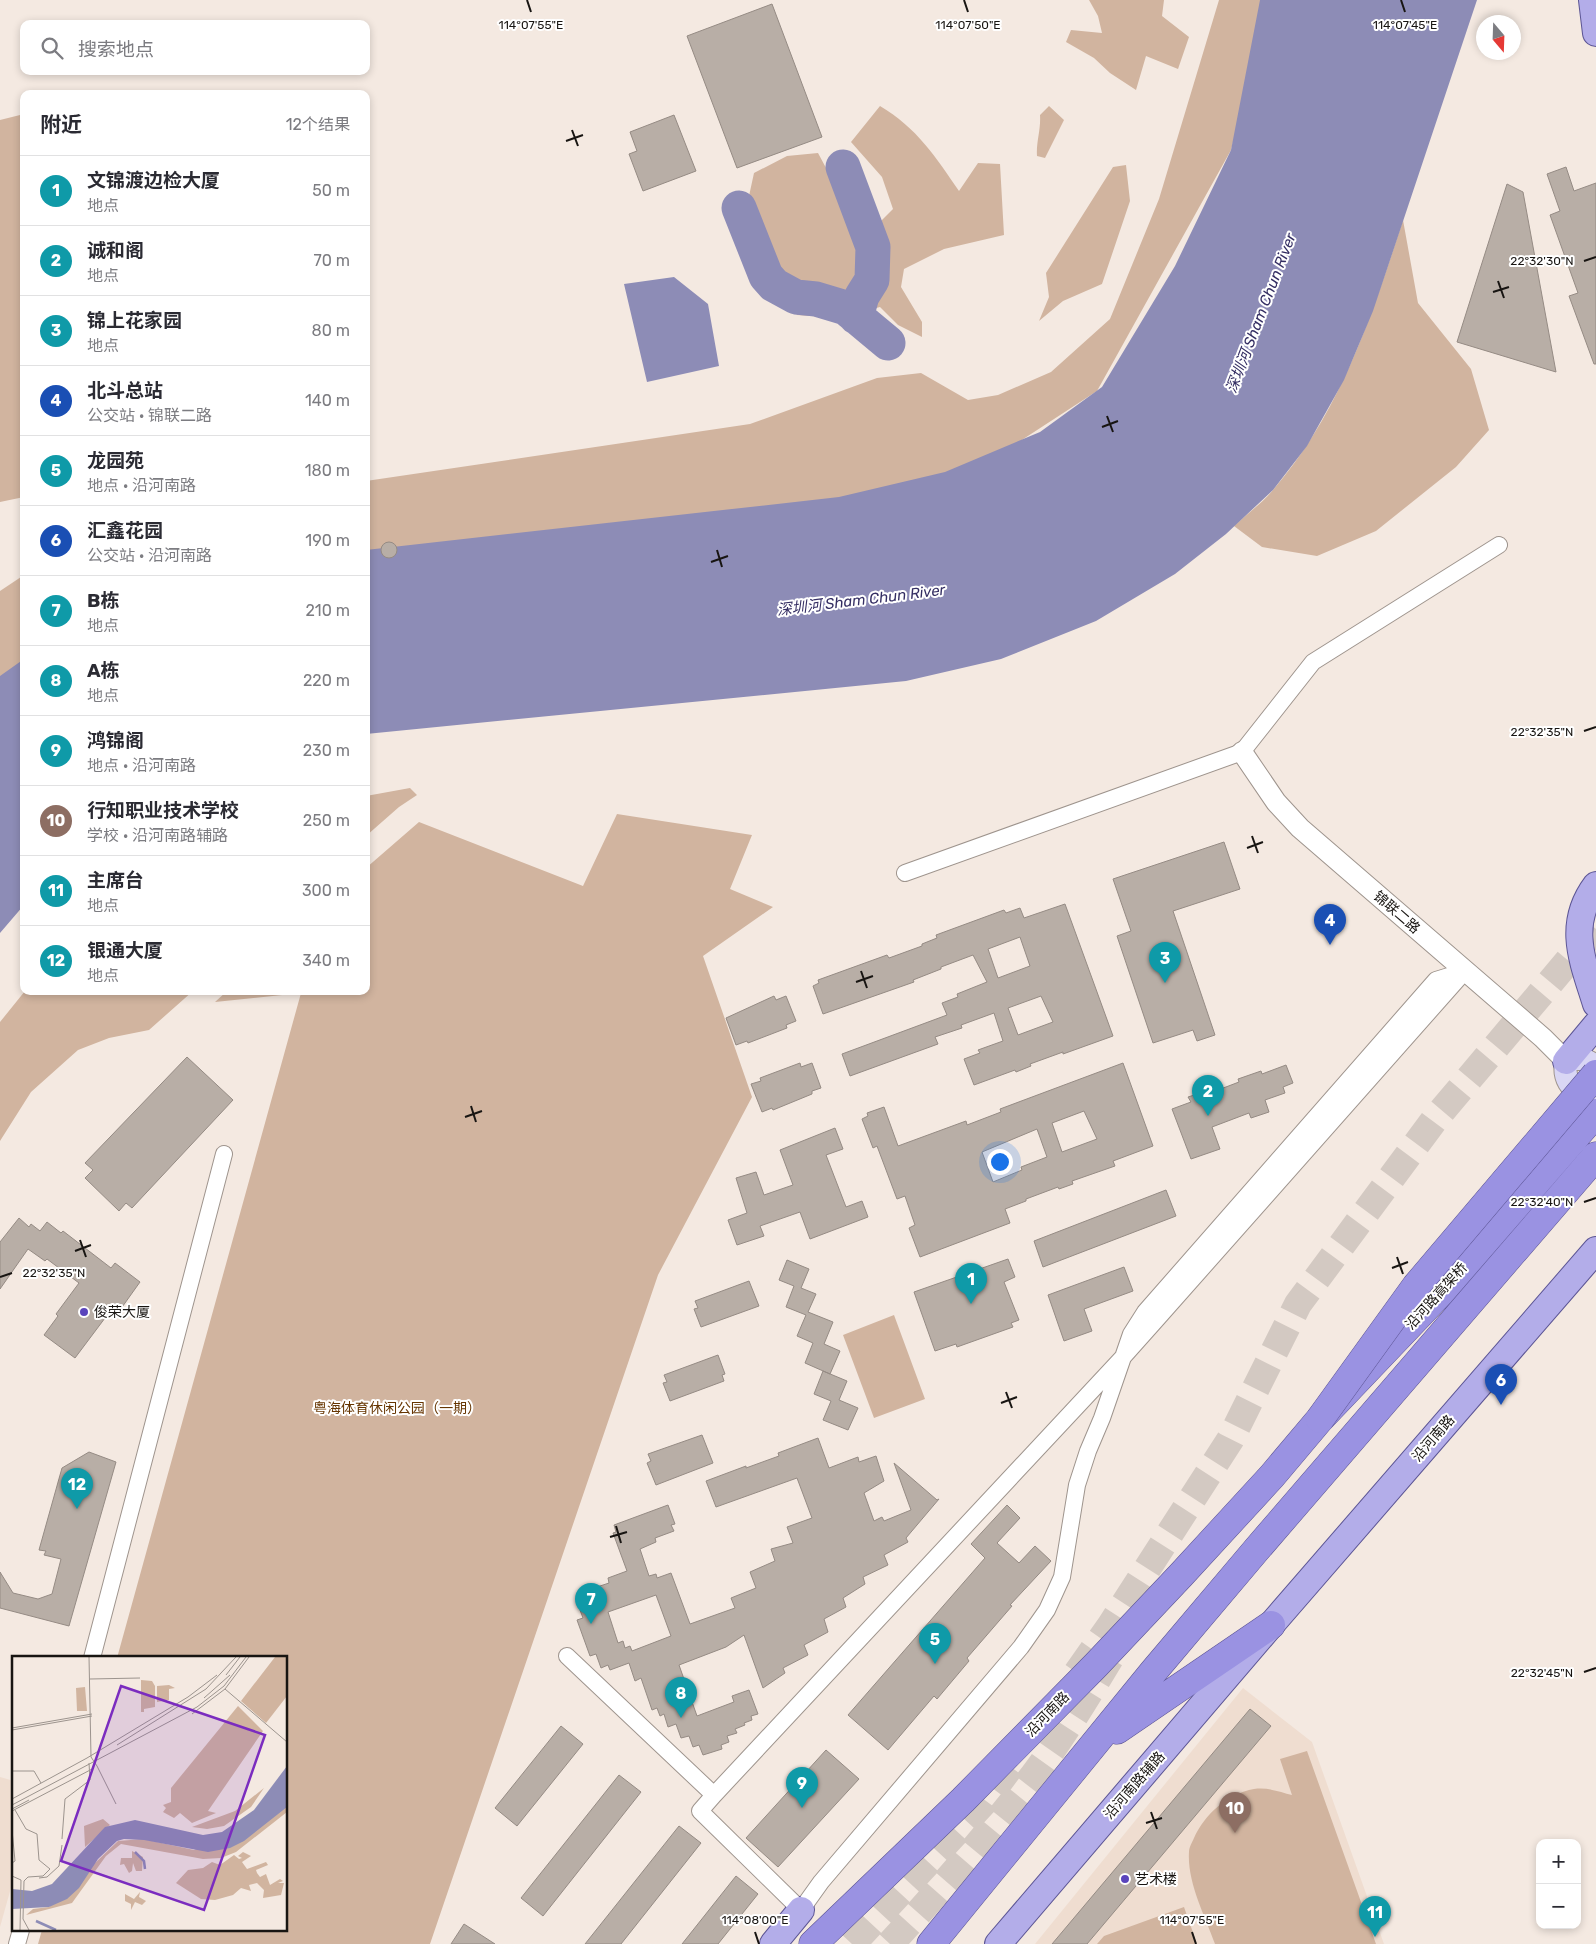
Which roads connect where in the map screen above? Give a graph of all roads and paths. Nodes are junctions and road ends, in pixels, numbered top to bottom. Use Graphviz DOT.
graph roads {
  1 [pos="1592,0"];
  2 [pos="1596,33"];
  3 [pos="1499,545"];
  4 [pos="1242,752"];
  5 [pos="905,873"];
  6 [pos="1596,885"];
  7 [pos="1465,970"];
  8 [pos="1596,1004"];
  9 [pos="1596,1025"];
  10 [pos="1566,1061"];
  11 [pos="1596,1067"];
  12 [pos="1596,1074"];
  13 [pos="1596,1108"];
  14 [pos="1596,1112"];
  15 [pos="224,1154"];
  16 [pos="1596,1156"];
  17 [pos="1593,1256"];
  18 [pos="1124,1356"];
  19 [pos="1320,1419"];
  20 [pos="1272,1476"];
  21 [pos="1271,1625"];
  22 [pos="93,1656"];
  23 [pos="567,1656"];
  24 [pos="1093,1746"];
  25 [pos="714,1795"];
  26 [pos="801,1910"];
  27 [pos="773,1944"];
  28 [pos="813,1944"];
  29 [pos="931,1944"];
  30 [pos="998,1944"];
  1 -- 2 [label="main road"];
  3 -- 4 [label="street"];
  4 -- 5 [label="street"];
  4 -- 7 [label="street, 锦联二路"];
  6 -- 8 [label="main road"];
  7 -- 10 [label="street, 锦联二路"];
  7 -- 18 [label="street"];
  9 -- 10 [label="main road"];
  10 -- 11 [label="main road"];
  10 -- 13 [label="main road"];
  12 -- 19 [label="highway, bridge"];
  14 -- 19 [label="highway, 沿河路高架桥, bridge"];
  15 -- 22 [label="street"];
  16 -- 24 [label="highway, 沿河路高架桥"];
  17 -- 21 [label="main road, 沿河南路"];
  18 -- 25 [label="street"];
  18 -- 26 [label="street"];
  19 -- 20 [label="highway, 沿河路高架桥"];
  20 -- 28 [label="highway, 沿河南路"];
  21 -- 24 [label="highway"];
  21 -- 30 [label="main road, 沿河南路辅路"];
  23 -- 25 [label="street"];
  24 -- 29 [label="highway"];
  25 -- 26 [label="street"];
  26 -- 27 [label="main road"];
}
